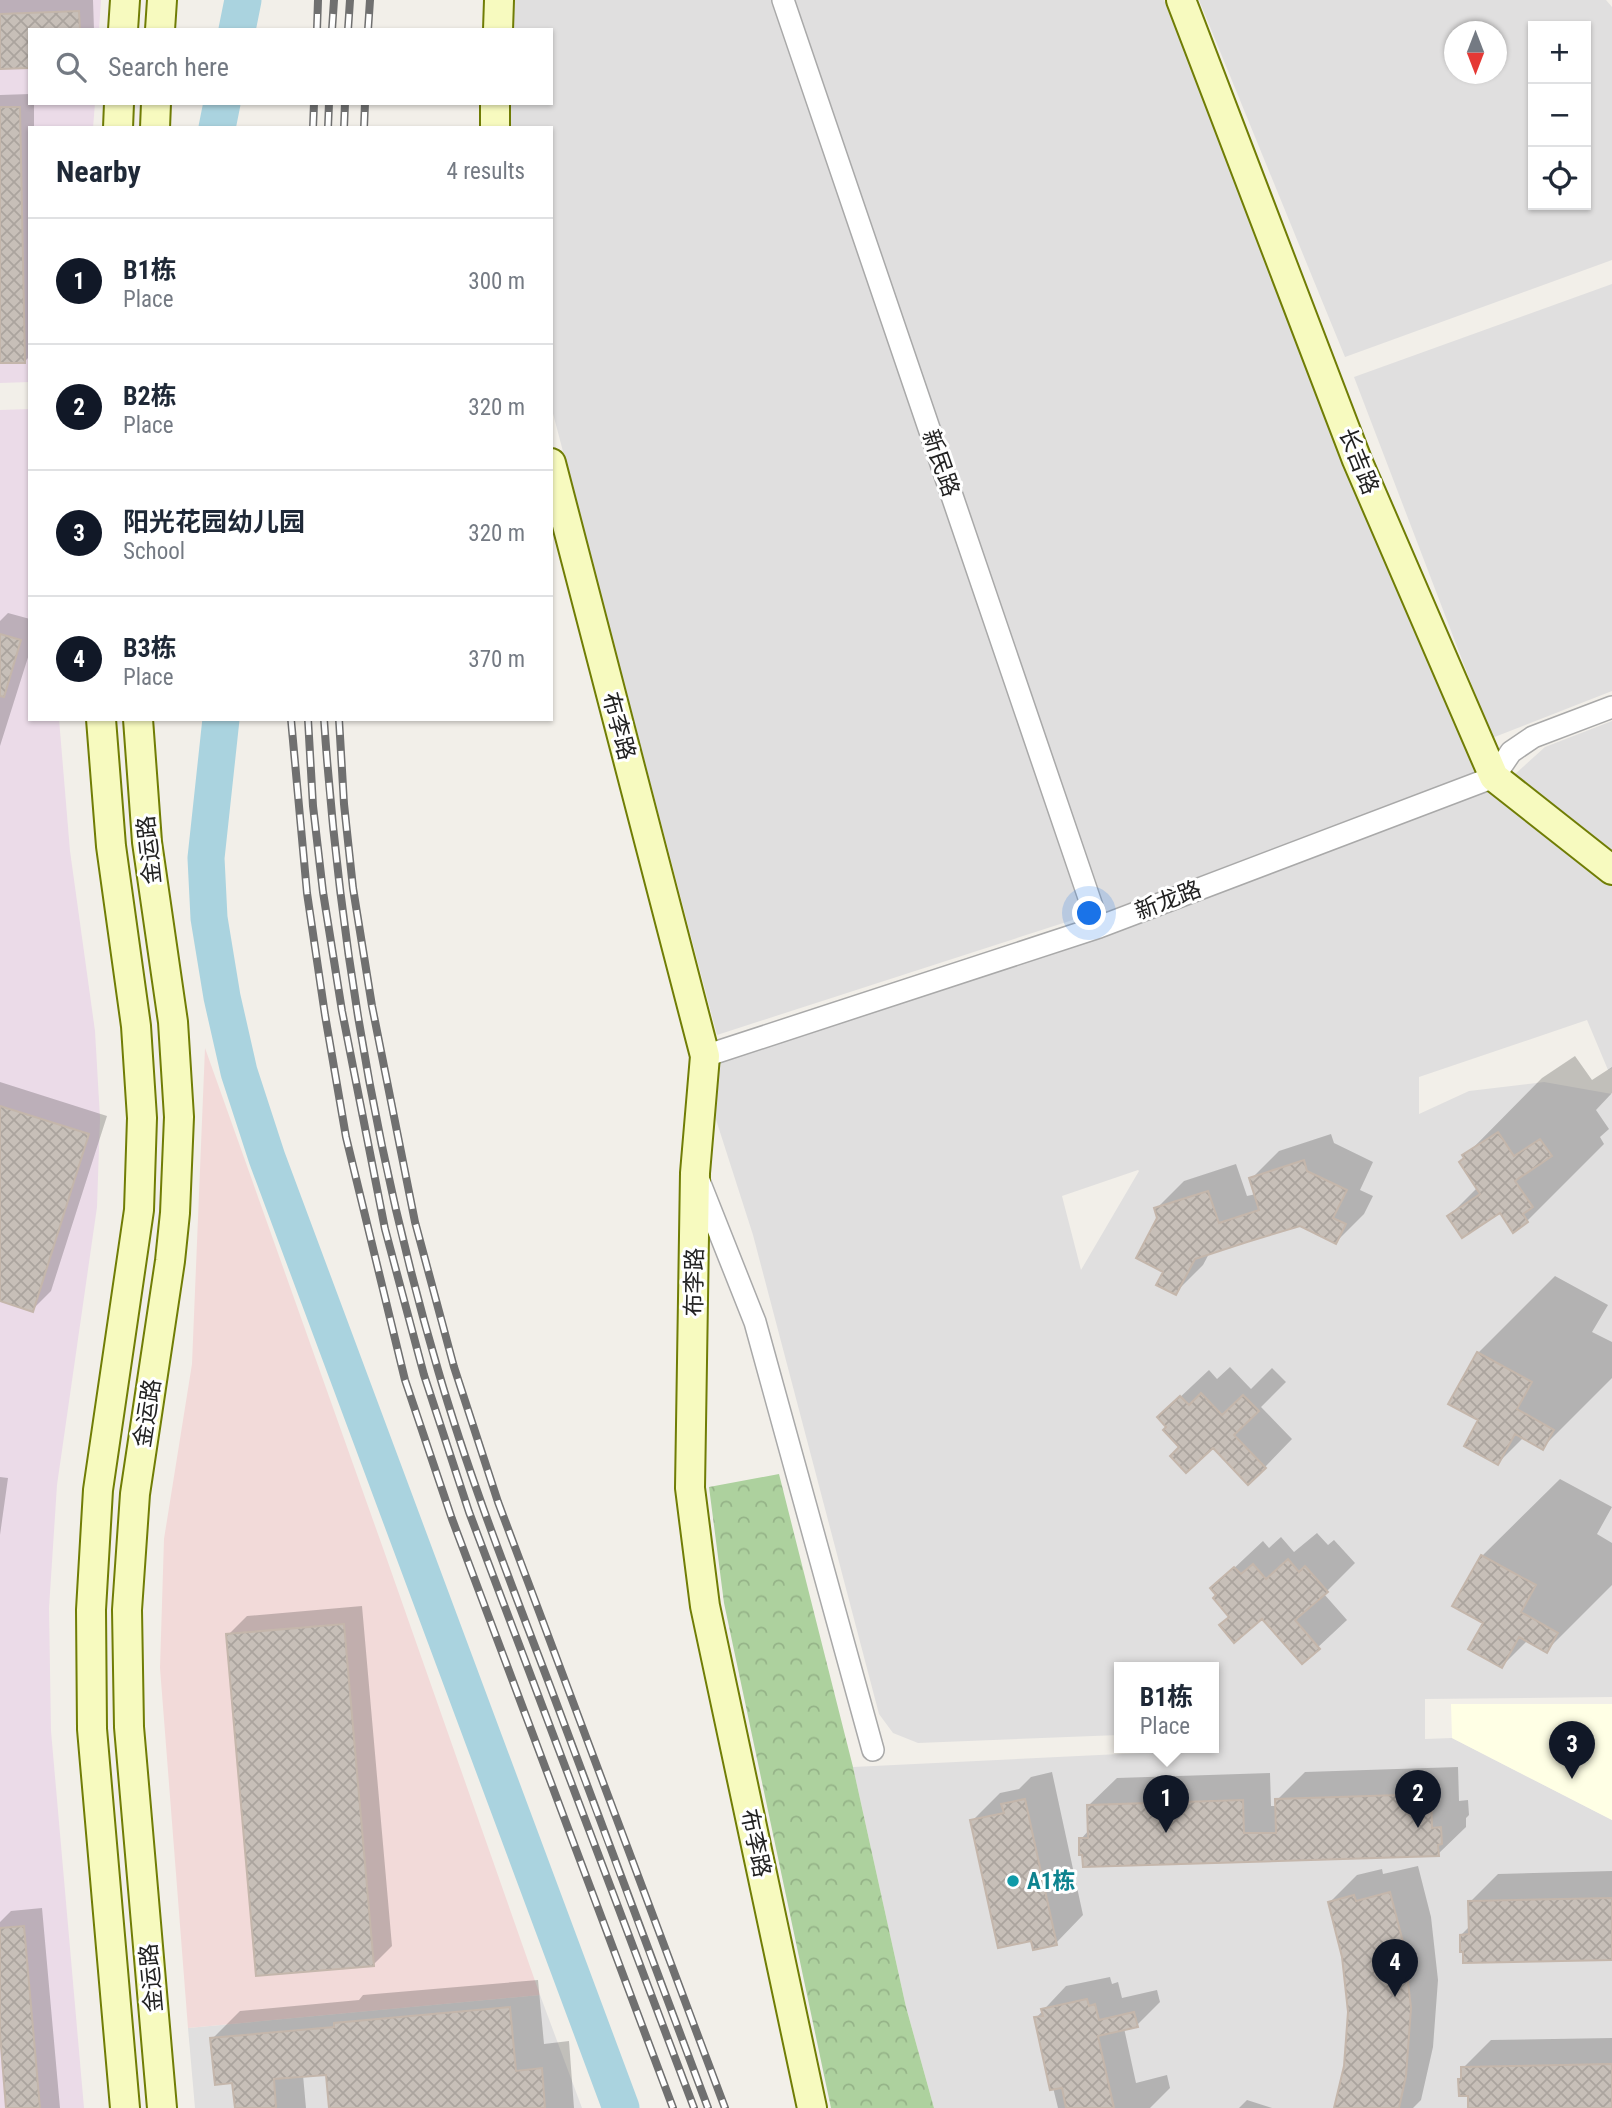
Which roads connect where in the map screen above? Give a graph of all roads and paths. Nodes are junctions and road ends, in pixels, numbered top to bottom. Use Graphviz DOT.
graph roads {
  1 [pos="125,0"];
  2 [pos="162,0"];
  3 [pos="499,0"];
  4 [pos="783,0"];
  5 [pos="1181,0"];
  6 [pos="123,28"];
  7 [pos="160,28"];
  8 [pos="498,28"];
  9 [pos="119,105"];
  10 [pos="156,105"];
  11 [pos="495,105"];
  12 [pos="118,126"];
  13 [pos="155,126"];
  14 [pos="495,126"];
  15 [pos="553,471"];
  16 [pos="1612,707"];
  17 [pos="101,721"];
  18 [pos="138,721"];
  19 [pos="1494,777"];
  20 [pos="1612,870"];
  21 [pos="1099,927"];
  22 [pos="705,1056"];
  23 [pos="695,1173"];
  24 [pos="873,1750"];
  25 [pos="125,2108"];
  26 [pos="162,2108"];
  27 [pos="812,2108"];
  1 -- 6 [label="main road"];
  2 -- 7 [label="main road"];
  3 -- 8 [label="main road"];
  4 -- 21 [label="street, 新民路"];
  5 -- 19 [label="main road, 长吉路"];
  9 -- 12 [label="main road"];
  10 -- 13 [label="main road"];
  11 -- 14 [label="main road"];
  15 -- 22 [label="main road, 布李路"];
  16 -- 19 [label="street"];
  17 -- 25 [label="main road, 金运路"];
  18 -- 26 [label="main road, 金运路"];
  19 -- 20 [label="main road, 长吉路"];
  19 -- 21 [label="street, 新龙路"];
  21 -- 22 [label="street, 新龙路"];
  22 -- 23 [label="main road, 布李路"];
  23 -- 24 [label="street"];
  23 -- 27 [label="main road, 布李路"];
}
